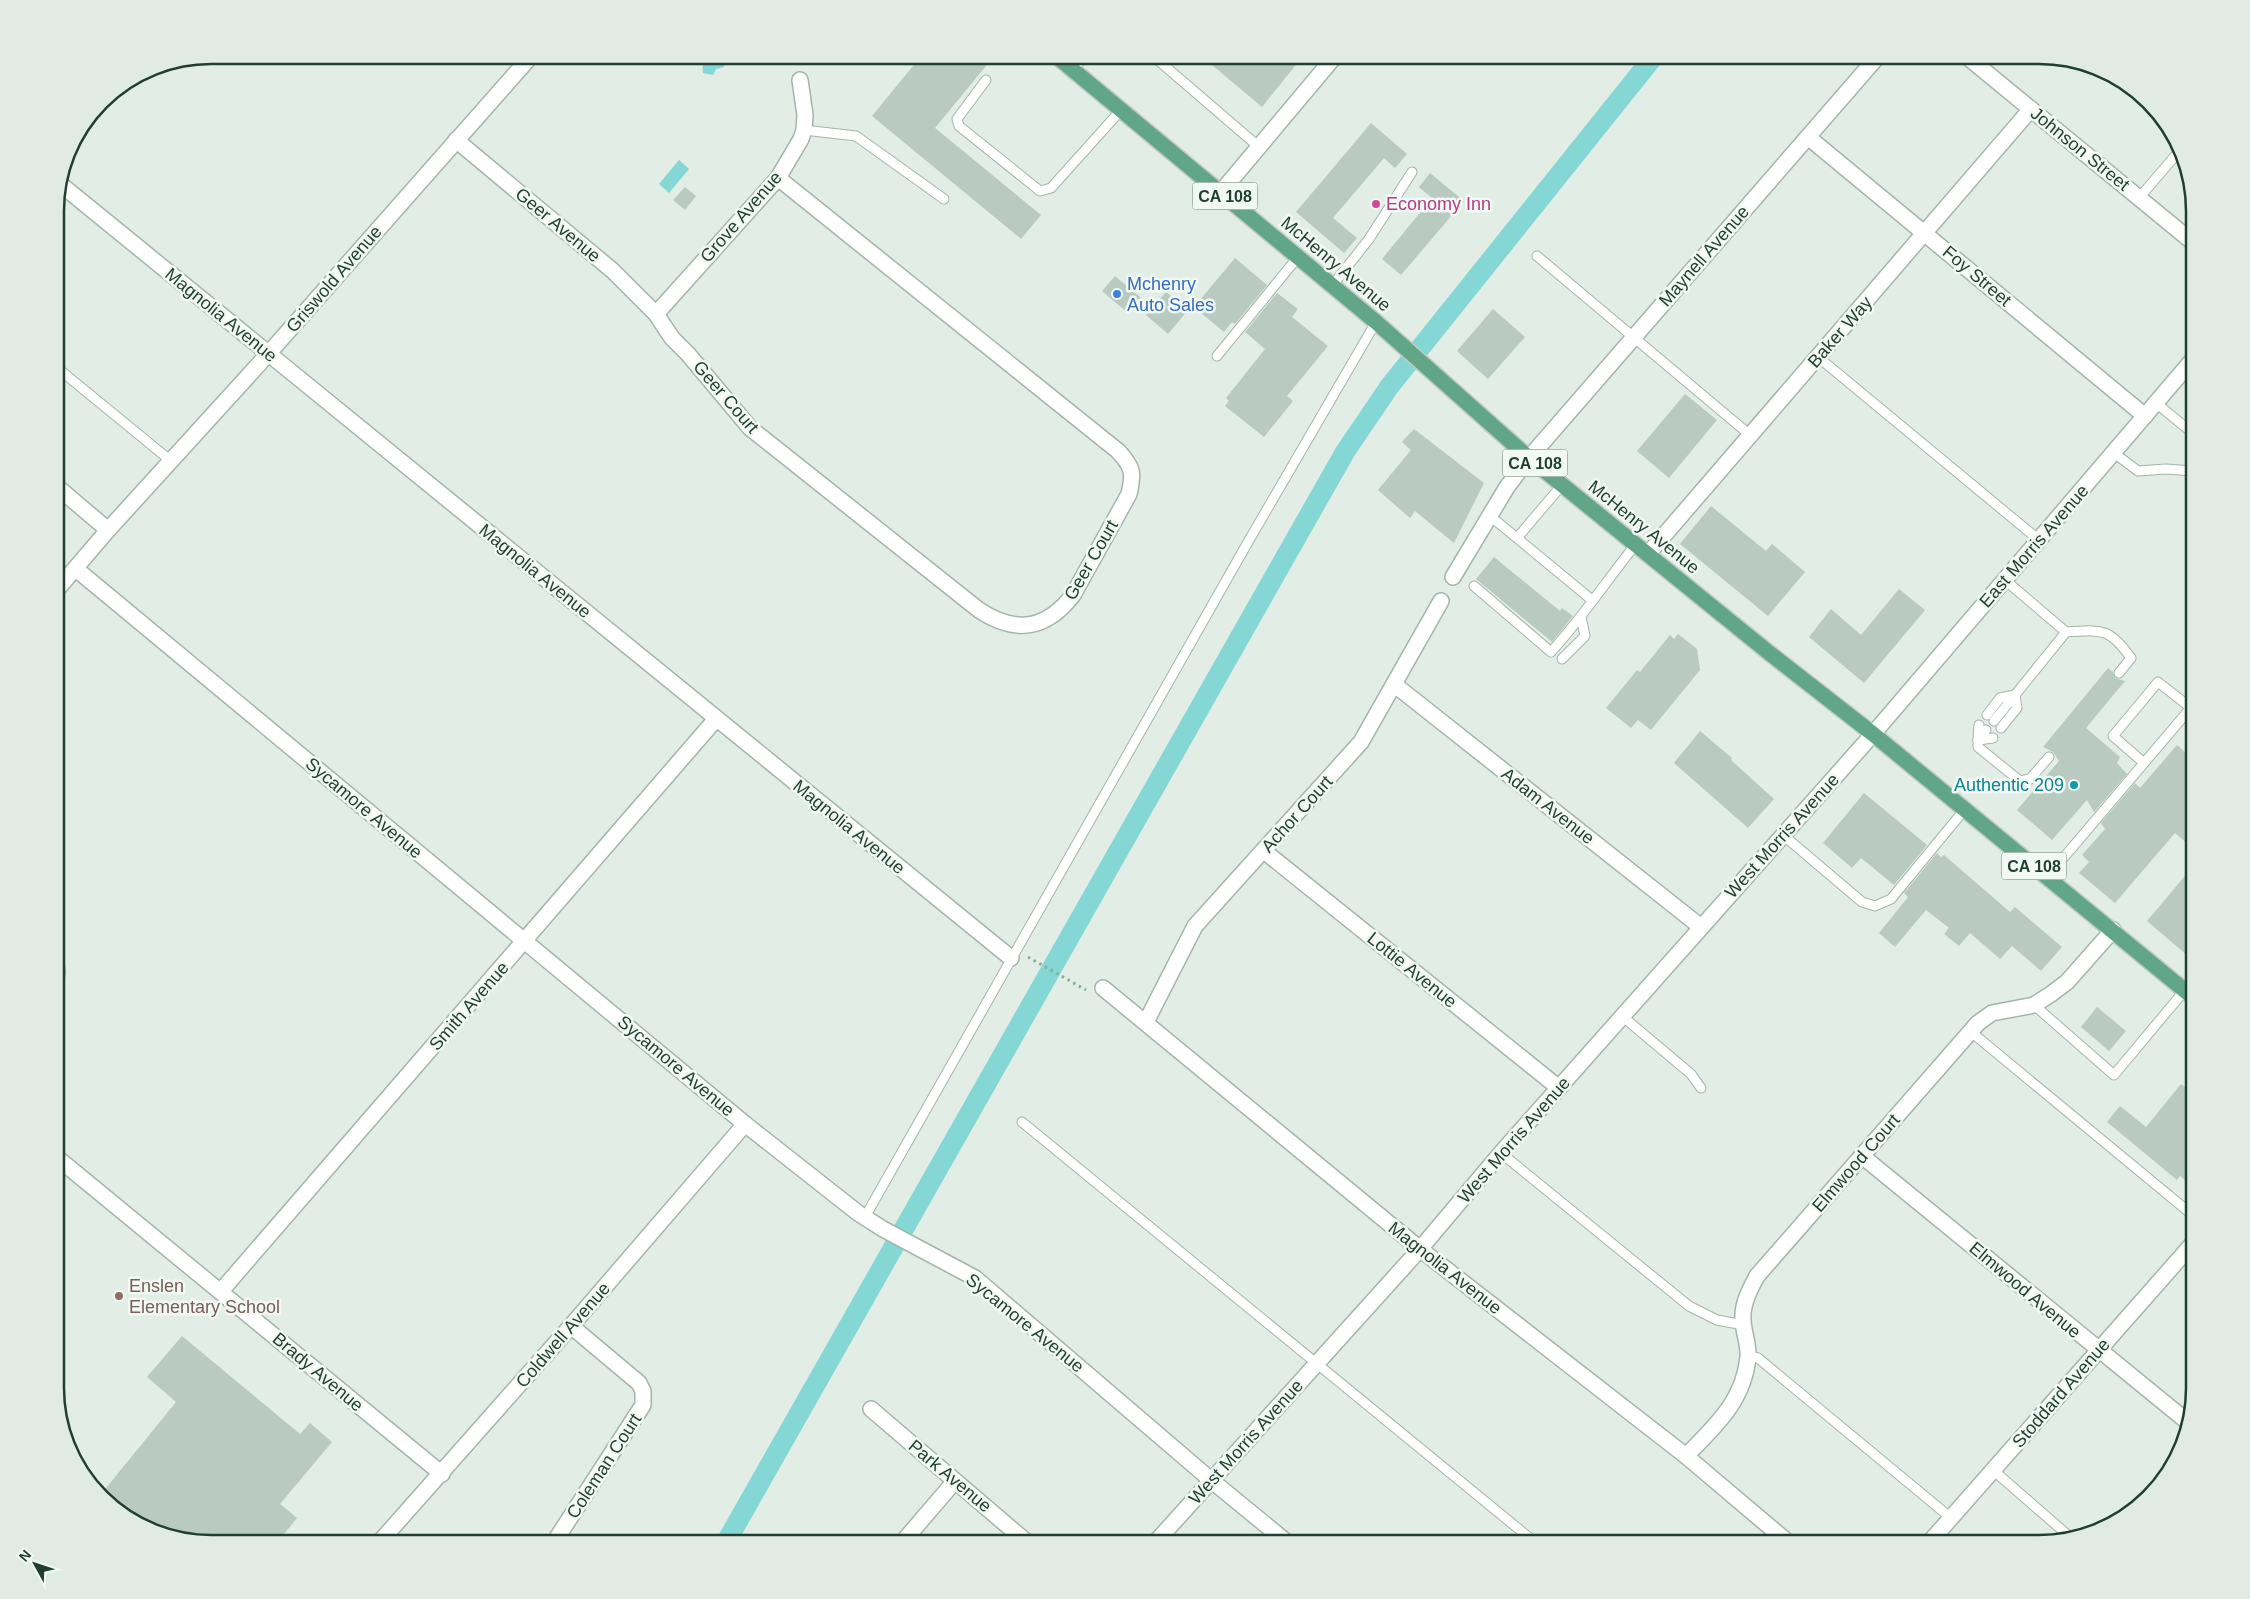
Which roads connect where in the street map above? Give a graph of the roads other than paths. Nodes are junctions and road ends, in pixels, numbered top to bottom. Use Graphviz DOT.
graph roads {
  1 [pos="524,64"];
  2 [pos="1066,64"];
  3 [pos="1078,64"];
  4 [pos="1163,64"];
  5 [pos="1329,64"];
  6 [pos="1871,64"];
  7 [pos="1976,64"];
  8 [pos="1073,70"];
  9 [pos="800,80"];
  10 [pos="986,80"];
  11 [pos="2031,109"];
  12 [pos="1121,110"];
  13 [pos="804,130"];
  14 [pos="1808,137"];
  15 [pos="456,140"];
  16 [pos="1260,147"];
  17 [pos="2175,156"];
  18 [pos="1412,172"];
  19 [pos="778,178"];
  20 [pos="66,188"];
  21 [pos="1221,192"];
  22 [pos="2139,198"];
  23 [pos="944,199"];
  24 [pos="1925,233"];
  25 [pos="2186,237"];
  26 [pos="1537,256"];
  27 [pos="1298,257"];
  28 [pos="1332,286"];
  29 [pos="656,314"];
  30 [pos="1376,322"];
  31 [pos="1634,337"];
  32 [pos="269,353"];
  33 [pos="1217,356"];
  34 [pos="1818,357"];
  35 [pos="2186,368"];
  36 [pos="64,373"];
  37 [pos="2156,403"];
  38 [pos="2145,416"];
  39 [pos="2186,428"];
  40 [pos="1750,435"];
  41 [pos="2114,452"];
  42 [pos="1529,458"];
  43 [pos="171,461"];
  44 [pos="2186,470"];
  45 [pos="1562,485"];
  46 [pos="64,493"];
  47 [pos="1490,516"];
  48 [pos="108,530"];
  49 [pos="1516,538"];
  50 [pos="2039,540"];
  51 [pos="1642,549"];
  52 [pos="76,569"];
  53 [pos="1453,577"];
  54 [pos="2005,580"];
  55 [pos="64,582"];
  56 [pos="1474,586"];
  57 [pos="1592,600"];
  58 [pos="1441,601"];
  59 [pos="1581,617"];
  60 [pos="2066,632"];
  61 [pos="1562,660"];
  62 [pos="2119,673"];
  63 [pos="1395,685"];
  64 [pos="2015,695"];
  65 [pos="2186,700"];
  66 [pos="2186,713"];
  67 [pos="1990,718"];
  68 [pos="716,720"];
  69 [pos="1982,727"];
  70 [pos="2001,728"];
  71 [pos="1873,734"];
  72 [pos="1993,738"];
  73 [pos="1978,740"];
  74 [pos="2049,757"];
  75 [pos="2144,763"];
  76 [pos="1965,809"];
  77 [pos="1783,835"];
  78 [pos="1264,851"];
  79 [pos="2048,876"];
  80 [pos="1701,927"];
  81 [pos="2113,930"];
  82 [pos="526,940"];
  83 [pos="1011,958"];
  84 [pos="1103,988"];
  85 [pos="2186,991"];
  86 [pos="2186,998"];
  87 [pos="2034,1005"];
  88 [pos="1622,1016"];
  89 [pos="1146,1022"];
  90 [pos="1970,1031"];
  91 [pos="1559,1088"];
  92 [pos="1701,1088"];
  93 [pos="1022,1122"];
  94 [pos="745,1124"];
  95 [pos="1501,1153"];
  96 [pos="1862,1156"];
  97 [pos="64,1163"];
  98 [pos="2186,1210"];
  99 [pos="866,1217"];
  100 [pos="1420,1249"];
  101 [pos="2186,1252"];
  102 [pos="221,1291"];
  103 [pos="572,1326"];
  104 [pos="1744,1326"];
  105 [pos="2099,1350"];
  106 [pos="1748,1356"];
  107 [pos="1316,1364"];
  108 [pos="870,1409"];
  109 [pos="2183,1418"];
  110 [pos="1686,1456"];
  111 [pos="1993,1470"];
  112 [pos="442,1474"];
  113 [pos="1211,1480"];
  114 [pos="955,1481"];
  115 [pos="1951,1518"];
  116 [pos="2065,1533"];
  117 [pos="386,1535"];
  118 [pos="559,1535"];
  119 [pos="909,1535"];
  120 [pos="1018,1535"];
  121 [pos="1162,1535"];
  122 [pos="1278,1535"];
  123 [pos="1525,1535"];
  124 [pos="1779,1535"];
  125 [pos="1936,1535"];
  1 -- 15 [label="street, Griswold Avenue"];
  2 -- 8 [label="main road, McHenry Avenue / CA 108"];
  3 -- 8 [label="lane"];
  4 -- 16 [label="lane"];
  5 -- 16 [label="street"];
  6 -- 14 [label="street, Maynell Avenue"];
  7 -- 11 [label="street, Johnson Street"];
  8 -- 12 [label="main road, McHenry Avenue / CA 108"];
  9 -- 13 [label="street, Grove Avenue"];
  10 -- 12 [label="lane"];
  11 -- 22 [label="street, Johnson Street"];
  11 -- 24 [label="street, Baker Way"];
  12 -- 21 [label="main road, McHenry Avenue / CA 108"];
  13 -- 19 [label="street, Grove Avenue"];
  13 -- 23 [label="lane"];
  14 -- 24 [label="street, Foy Street"];
  14 -- 31 [label="street, Maynell Avenue"];
  15 -- 29 [label="street, Geer Avenue"];
  15 -- 32 [label="street, Griswold Avenue"];
  16 -- 21 [label="street"];
  17 -- 22 [label="lane"];
  18 -- 28 [label="lane"];
  19 -- 29 [label="street, Grove Avenue"];
  19 -- 29 [label="street, Geer Court"];
  20 -- 32 [label="street, Magnolia Avenue"];
  21 -- 27 [label="main road, McHenry Avenue / CA 108"];
  22 -- 25 [label="street, Johnson Street"];
  24 -- 34 [label="street, Baker Way"];
  24 -- 38 [label="street, Foy Street"];
  26 -- 31 [label="lane"];
  27 -- 28 [label="main road, McHenry Avenue / CA 108"];
  27 -- 33 [label="lane"];
  28 -- 30 [label="main road, McHenry Avenue / CA 108"];
  30 -- 42 [label="main road, McHenry Avenue / CA 108"];
  30 -- 83 [label="lane"];
  31 -- 40 [label="lane"];
  31 -- 42 [label="street, Maynell Avenue"];
  32 -- 43 [label="street, Griswold Avenue"];
  32 -- 68 [label="street, Magnolia Avenue"];
  34 -- 40 [label="street, Baker Way"];
  34 -- 50 [label="lane"];
  35 -- 37 [label="street, East Morris Avenue"];
  36 -- 43 [label="lane"];
  37 -- 38 [label="street, East Morris Avenue"];
  37 -- 39 [label="lane"];
  38 -- 41 [label="street, East Morris Avenue"];
  40 -- 51 [label="street, Baker Way"];
  41 -- 44 [label="lane"];
  41 -- 50 [label="street, East Morris Avenue"];
  42 -- 45 [label="main road, McHenry Avenue / CA 108"];
  42 -- 47 [label="street"];
  43 -- 48 [label="street, Griswold Avenue"];
  45 -- 49 [label="lane"];
  45 -- 51 [label="main road, McHenry Avenue / CA 108"];
  46 -- 48 [label="street"];
  47 -- 49 [label="lane"];
  47 -- 53 [label="street"];
  48 -- 52 [label="street, Griswold Avenue"];
  49 -- 57 [label="lane"];
  50 -- 54 [label="street, East Morris Avenue"];
  51 -- 57 [label="lane"];
  51 -- 71 [label="main road, McHenry Avenue / CA 108"];
  52 -- 55 [label="street, Griswold Avenue"];
  52 -- 82 [label="street, Sycamore Avenue"];
  54 -- 60 [label="lane"];
  54 -- 71 [label="street, East Morris Avenue"];
  56 -- 59 [label="lane"];
  57 -- 59 [label="lane"];
  58 -- 63 [label="street, Achor Court"];
  59 -- 61 [label="lane"];
  60 -- 62 [label="lane"];
  60 -- 64 [label="lane"];
  63 -- 78 [label="street, Achor Court"];
  63 -- 80 [label="street, Adam Avenue"];
  64 -- 67 [label="lane"];
  64 -- 70 [label="lane"];
  65 -- 75 [label="lane"];
  66 -- 75 [label="lane"];
  68 -- 82 [label="street, Smith Avenue"];
  68 -- 83 [label="street, Magnolia Avenue"];
  69 -- 73 [label="lane"];
  71 -- 76 [label="main road, McHenry Avenue / CA 108"];
  71 -- 77 [label="street, West Morris Avenue"];
  72 -- 73 [label="lane"];
  73 -- 74 [label="lane"];
  75 -- 79 [label="lane"];
  76 -- 77 [label="lane"];
  76 -- 79 [label="main road, McHenry Avenue / CA 108"];
  77 -- 80 [label="street, West Morris Avenue"];
  78 -- 89 [label="street, Achor Court"];
  78 -- 91 [label="street, Lottie Avenue"];
  79 -- 81 [label="main road, McHenry Avenue / CA 108"];
  80 -- 88 [label="street, West Morris Avenue"];
  81 -- 85 [label="main road, McHenry Avenue / CA 108"];
  81 -- 87 [label="street, Elmwood Court"];
  82 -- 94 [label="street, Sycamore Avenue"];
  82 -- 102 [label="street, Smith Avenue"];
  83 -- 99 [label="lane"];
  84 -- 89 [label="street, Magnolia Avenue"];
  86 -- 87 [label="lane"];
  87 -- 90 [label="street, Elmwood Court"];
  88 -- 91 [label="street, West Morris Avenue"];
  88 -- 92 [label="lane"];
  89 -- 100 [label="street, Magnolia Avenue"];
  90 -- 96 [label="street, Elmwood Court"];
  90 -- 98 [label="lane"];
  91 -- 95 [label="street, West Morris Avenue"];
  93 -- 107 [label="lane"];
  94 -- 99 [label="street, Sycamore Avenue"];
  94 -- 103 [label="street, Coldwell Avenue"];
  95 -- 100 [label="street, West Morris Avenue"];
  95 -- 104 [label="lane"];
  96 -- 104 [label="street, Elmwood Court"];
  96 -- 105 [label="street, Elmwood Avenue"];
  97 -- 102 [label="street, Brady Avenue"];
  99 -- 113 [label="street, Sycamore Avenue"];
  100 -- 107 [label="street, West Morris Avenue"];
  100 -- 110 [label="street, Magnolia Avenue"];
  101 -- 105 [label="street, Stoddard Avenue"];
  102 -- 112 [label="street, Brady Avenue"];
  103 -- 112 [label="street, Coldwell Avenue"];
  103 -- 118 [label="street, Coleman Court"];
  104 -- 106 [label="street, Elmwood Court"];
  105 -- 109 [label="street, Elmwood Avenue"];
  105 -- 111 [label="street, Stoddard Avenue"];
  106 -- 110 [label="street, Elmwood Court"];
  106 -- 115 [label="lane"];
  107 -- 113 [label="street, West Morris Avenue"];
  107 -- 123 [label="lane"];
  108 -- 114 [label="street, Park Avenue"];
  110 -- 124 [label="street, Magnolia Avenue"];
  111 -- 115 [label="street, Stoddard Avenue"];
  111 -- 116 [label="lane"];
  112 -- 117 [label="street, Coldwell Avenue"];
  113 -- 121 [label="street, West Morris Avenue"];
  113 -- 122 [label="street, Sycamore Avenue"];
  114 -- 119 [label="street"];
  114 -- 120 [label="street, Park Avenue"];
  115 -- 125 [label="street, Stoddard Avenue"];
}
